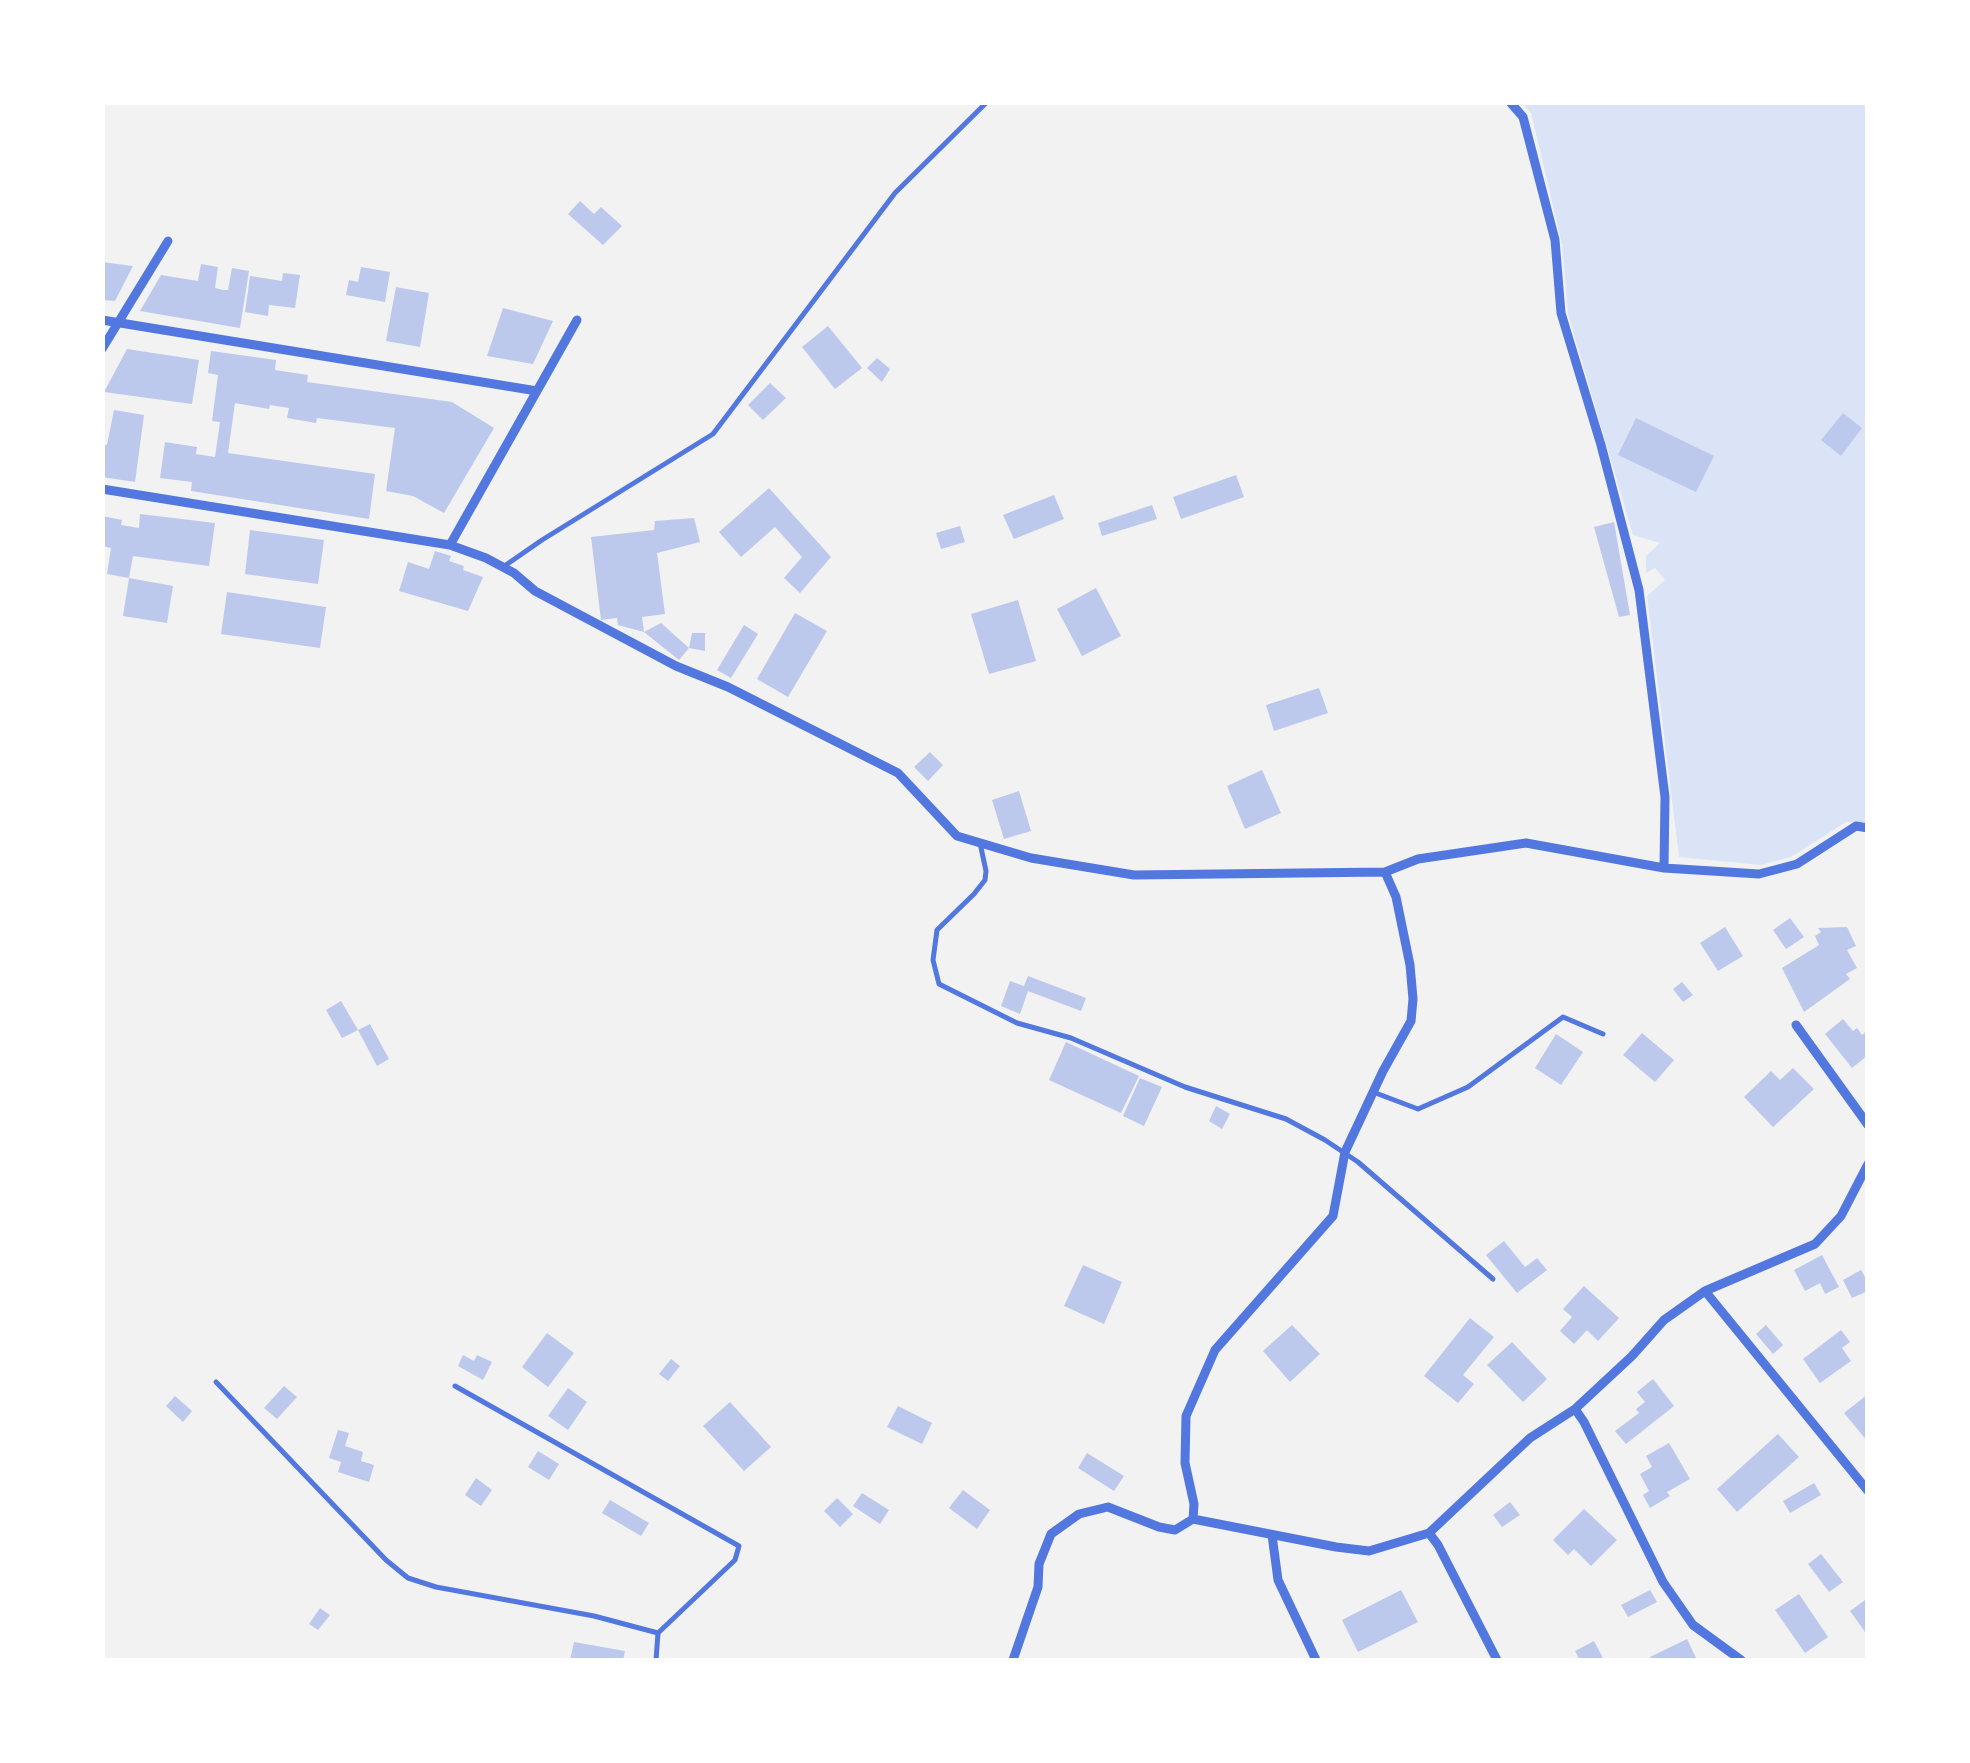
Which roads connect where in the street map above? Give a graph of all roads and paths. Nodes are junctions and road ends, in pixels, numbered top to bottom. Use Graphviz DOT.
graph roads {
  1 [pos="987,102"];
  2 [pos="1510,102"];
  3 [pos="168,240"];
  4 [pos="102,320"];
  5 [pos="577,320"];
  6 [pos="119,322"];
  7 [pos="102,350"];
  8 [pos="537,391"];
  9 [pos="102,489"];
  10 [pos="450,545"];
  11 [pos="503,567"];
  12 [pos="1868,828"];
  13 [pos="980,843"];
  14 [pos="1664,868"];
  15 [pos="1385,872"];
  16 [pos="1796,1025"];
  17 [pos="1602,1034"];
  18 [pos="1372,1092"];
  19 [pos="1868,1126"];
  20 [pos="1345,1152"];
  21 [pos="1868,1164"];
  22 [pos="1493,1279"];
  23 [pos="1705,1291"];
  24 [pos="216,1382"];
  25 [pos="454,1386"];
  26 [pos="1575,1408"];
  27 [pos="1868,1491"];
  28 [pos="1192,1519"];
  29 [pos="1429,1533"];
  30 [pos="1272,1534"];
  31 [pos="658,1633"];
  32 [pos="656,1660"];
  33 [pos="1013,1660"];
  34 [pos="1316,1660"];
  35 [pos="1497,1660"];
  36 [pos="1742,1660"];
  1 -- 11 [label="lane"];
  2 -- 14 [label="street"];
  3 -- 6 [label="street"];
  4 -- 6 [label="street"];
  5 -- 8 [label="street"];
  6 -- 7 [label="street"];
  6 -- 8 [label="street"];
  8 -- 10 [label="street"];
  9 -- 10 [label="street"];
  10 -- 11 [label="street"];
  11 -- 13 [label="street"];
  12 -- 14 [label="street"];
  13 -- 15 [label="street"];
  13 -- 20 [label="lane"];
  14 -- 15 [label="street"];
  15 -- 18 [label="street"];
  16 -- 19 [label="street"];
  17 -- 18 [label="lane"];
  18 -- 20 [label="street"];
  20 -- 22 [label="lane"];
  20 -- 28 [label="street"];
  21 -- 23 [label="street"];
  23 -- 26 [label="street"];
  23 -- 27 [label="street"];
  24 -- 31 [label="lane"];
  25 -- 31 [label="lane"];
  26 -- 29 [label="street"];
  26 -- 36 [label="street"];
  28 -- 30 [label="street"];
  28 -- 33 [label="street"];
  29 -- 30 [label="street"];
  29 -- 35 [label="street"];
  30 -- 34 [label="street"];
  31 -- 32 [label="lane"];
}
